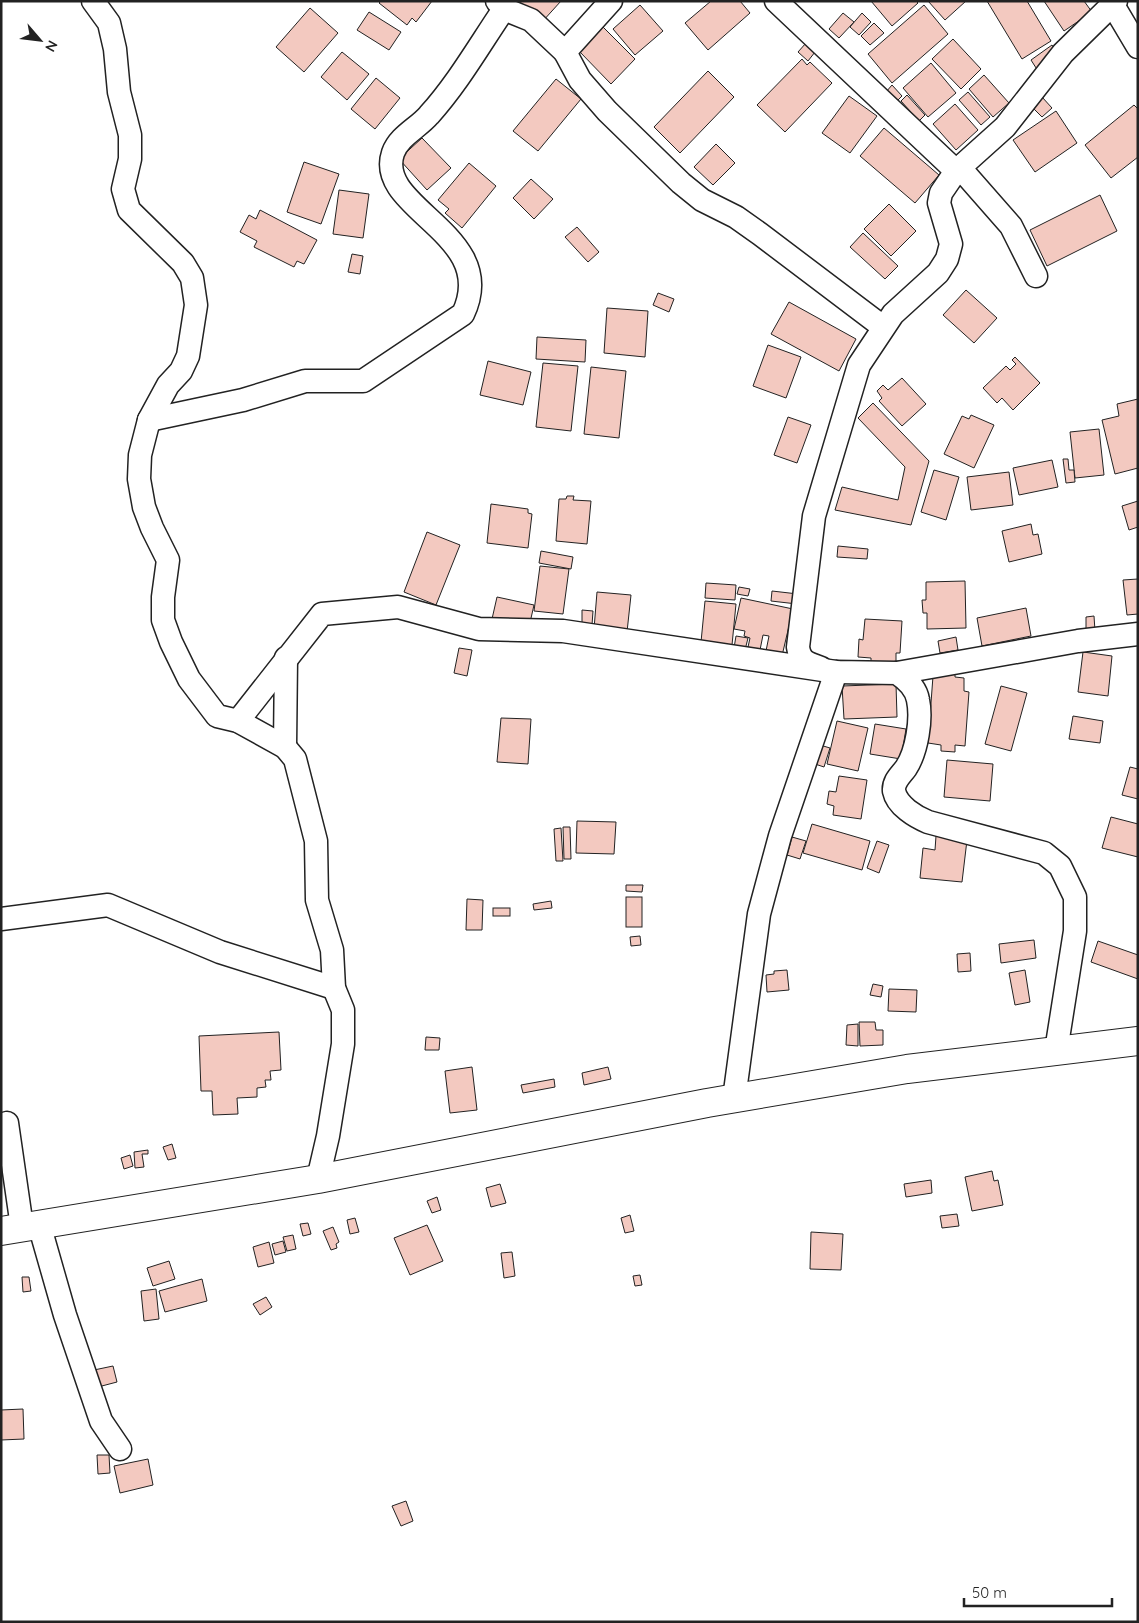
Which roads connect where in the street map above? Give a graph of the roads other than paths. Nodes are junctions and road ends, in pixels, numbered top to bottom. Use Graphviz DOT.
graph roads {
  1 [pos="93,1"];
  2 [pos="611,1"];
  3 [pos="776,1"];
  4 [pos="1115,3"];
  5 [pos="500,5"];
  6 [pos="1138,47"];
  7 [pos="565,52"];
  8 [pos="958,170"];
  9 [pos="1036,276"];
  10 [pos="883,327"];
  11 [pos="149,420"];
  12 [pos="1138,634"];
  13 [pos="286,658"];
  14 [pos="836,672"];
  15 [pos="897,673"];
  16 [pos="238,721"];
  17 [pos="285,747"];
  18 [pos="1,920"];
  19 [pos="334,988"];
  20 [pos="1138,1041"];
  21 [pos="1056,1051"];
  22 [pos="734,1099"];
  23 [pos="7,1123"];
  24 [pos="318,1179"];
  25 [pos="21,1227"];
  26 [pos="120,1449"];
  1 -- 11 [label="street"];
  2 -- 7 [label="street"];
  3 -- 8 [label="street"];
  4 -- 6 [label="street"];
  4 -- 8 [label="street"];
  5 -- 7 [label="street"];
  5 -- 11 [label="street"];
  7 -- 10 [label="street"];
  8 -- 9 [label="street"];
  8 -- 10 [label="street"];
  10 -- 14 [label="street"];
  11 -- 16 [label="street"];
  12 -- 15 [label="street"];
  13 -- 14 [label="street"];
  13 -- 16 [label="street"];
  13 -- 17 [label="street"];
  14 -- 15 [label="street"];
  14 -- 22 [label="street"];
  15 -- 21 [label="street"];
  16 -- 17 [label="street"];
  17 -- 19 [label="street"];
  18 -- 19 [label="street"];
  19 -- 24 [label="street"];
  20 -- 21 [label="main road"];
  21 -- 22 [label="main road"];
  22 -- 24 [label="main road"];
  23 -- 25 [label="street"];
  24 -- 25 [label="main road"];
  25 -- 26 [label="street"];
}
